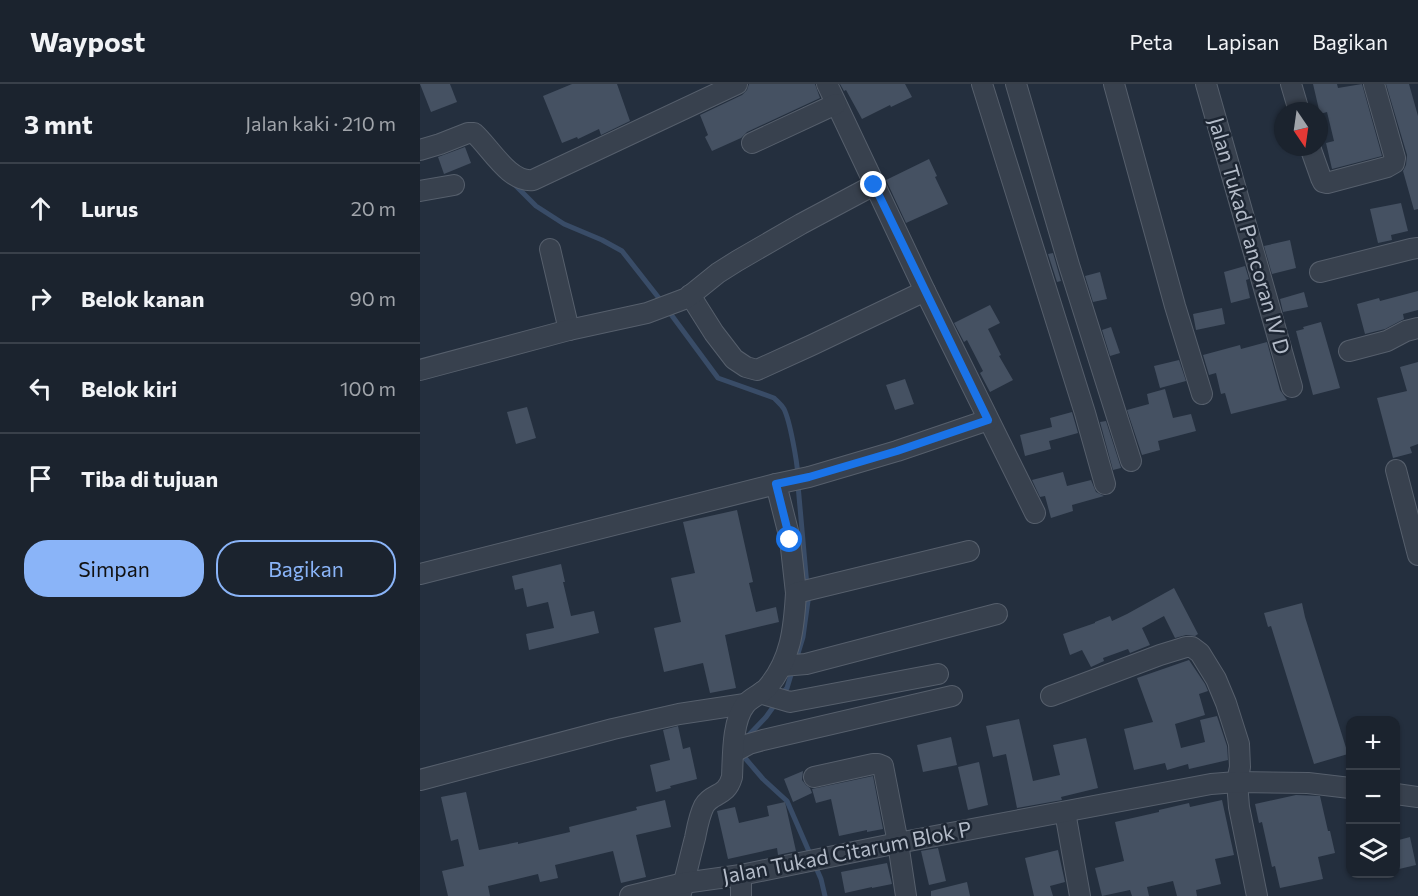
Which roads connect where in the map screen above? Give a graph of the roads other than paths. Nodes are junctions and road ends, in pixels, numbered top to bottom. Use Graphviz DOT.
graph roads {
  1 [pos="737,84"];
  2 [pos="827,84"];
  3 [pos="982,84"];
  4 [pos="1016,84"];
  5 [pos="1114,84"];
  6 [pos="1206,84"];
  7 [pos="1290,84"];
  8 [pos="1374,84"];
  9 [pos="1296,102"];
  10 [pos="836,104"];
  11 [pos="752,143"];
  12 [pos="420,150"];
  13 [pos="1313,156"];
  14 [pos="454,185"];
  15 [pos="874,185"];
  16 [pos="420,191"];
  17 [pos="1418,248"];
  18 [pos="550,249"];
  19 [pos="1320,272"];
  20 [pos="925,291"];
  21 [pos="688,297"];
  22 [pos="1418,328"];
  23 [pos="569,330"];
  24 [pos="1349,351"];
  25 [pos="420,370"];
  26 [pos="1292,387"];
  27 [pos="1202,394"];
  28 [pos="988,420"];
  29 [pos="1131,461"];
  30 [pos="1396,470"];
  31 [pos="780,482"];
  32 [pos="1105,484"];
  33 [pos="1035,513"];
  34 [pos="969,551"];
  35 [pos="1418,555"];
  36 [pos="420,574"];
  37 [pos="798,592"];
  38 [pos="997,614"];
  39 [pos="783,666"];
  40 [pos="938,674"];
  41 [pos="764,693"];
  42 [pos="952,696"];
  43 [pos="1051,696"];
  44 [pos="745,704"];
  45 [pos="741,749"];
  46 [pos="814,777"];
  47 [pos="420,780"];
  48 [pos="1237,782"];
  49 [pos="1346,788"];
  50 [pos="1400,795"];
  51 [pos="1418,797"];
  52 [pos="1065,812"];
  53 [pos="898,843"];
  54 [pos="741,874"];
  55 [pos="682,889"];
  56 [pos="630,896"];
  57 [pos="741,896"];
  58 [pos="906,896"];
  59 [pos="1080,896"];
  60 [pos="1257,896"];
  1 -- 12 [label="street"];
  2 -- 10 [label="street"];
  3 -- 32 [label="street"];
  4 -- 29 [label="street"];
  5 -- 27 [label="street"];
  6 -- 26 [label="street, Jalan Tukad Pancoran IV D"];
  7 -- 9 [label="street"];
  8 -- 13 [label="street"];
  10 -- 11 [label="street"];
  10 -- 15 [label="street"];
  14 -- 16 [label="street"];
  15 -- 20 [label="street"];
  15 -- 21 [label="street"];
  17 -- 19 [label="street"];
  18 -- 23 [label="street"];
  20 -- 21 [label="street"];
  20 -- 28 [label="street"];
  21 -- 23 [label="street"];
  22 -- 24 [label="street"];
  23 -- 25 [label="street"];
  28 -- 31 [label="street"];
  28 -- 33 [label="street"];
  30 -- 35 [label="street"];
  31 -- 36 [label="street"];
  31 -- 37 [label="street"];
  34 -- 37 [label="street"];
  37 -- 39 [label="street"];
  38 -- 39 [label="street"];
  39 -- 41 [label="street"];
  40 -- 41 [label="street"];
  41 -- 44 [label="street"];
  42 -- 45 [label="street"];
  43 -- 48 [label="street"];
  44 -- 45 [label="street"];
  44 -- 47 [label="street"];
  45 -- 55 [label="street"];
  46 -- 53 [label="street"];
  48 -- 49 [label="street, Jalan Tukad Citarum Blok P"];
  48 -- 52 [label="street, Jalan Tukad Citarum Blok P"];
  48 -- 60 [label="street"];
  50 -- 51 [label="street"];
  52 -- 53 [label="street, Jalan Tukad Citarum Blok P"];
  52 -- 59 [label="street"];
  53 -- 54 [label="street, Jalan Tukad Citarum Blok P"];
  53 -- 58 [label="street"];
  54 -- 55 [label="street, Jalan Tukad Citarum Blok P"];
  54 -- 57 [label="street"];
  55 -- 56 [label="street, Jalan Tukad Citarum Blok P"];
}
